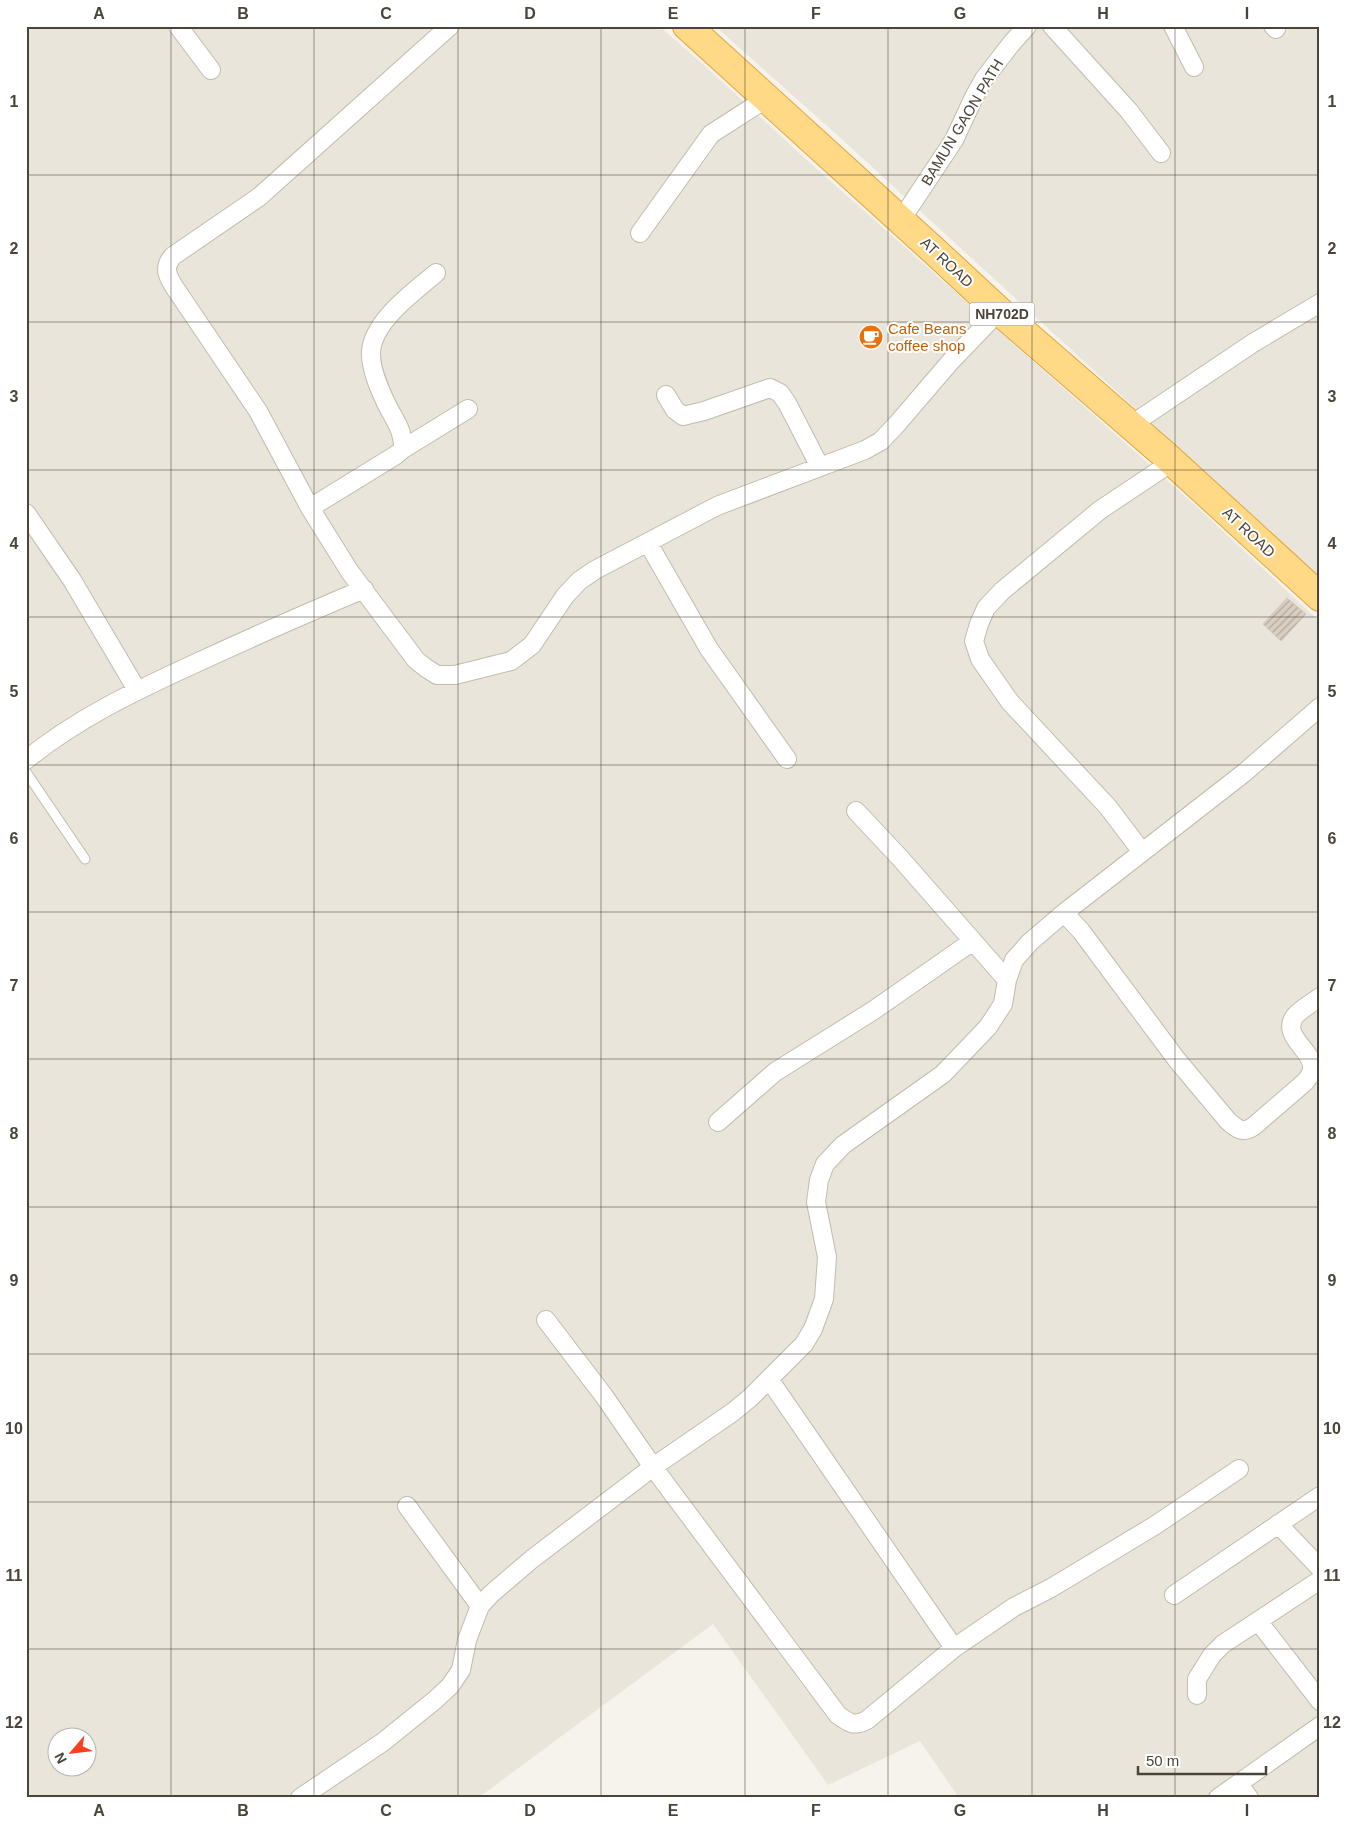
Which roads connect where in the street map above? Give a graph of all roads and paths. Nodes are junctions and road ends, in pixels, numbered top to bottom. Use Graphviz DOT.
graph roads {
  1 [pos="178,26"];
  2 [pos="450,26"];
  3 [pos="687,26"];
  4 [pos="1027,26"];
  5 [pos="1052,26"];
  6 [pos="1173,26"];
  7 [pos="1194,67"];
  8 [pos="211,70"];
  9 [pos="767,98"];
  10 [pos="1160,153"];
  11 [pos="901,220"];
  12 [pos="640,233"];
  13 [pos="436,273"];
  14 [pos="1320,303"];
  15 [pos="999,311"];
  16 [pos="666,395"];
  17 [pos="468,409"];
  18 [pos="1131,426"];
  19 [pos="403,448"];
  20 [pos="1172,462"];
  21 [pos="820,467"];
  22 [pos="310,508"];
  23 [pos="26,513"];
  24 [pos="648,543"];
  25 [pos="364,588"];
  26 [pos="1320,597"];
  27 [pos="137,690"];
  28 [pos="1320,707"];
  29 [pos="29,754"];
  30 [pos="787,759"];
  31 [pos="26,772"];
  32 [pos="856,811"];
  33 [pos="1142,852"];
  34 [pos="85,859"];
  35 [pos="1064,913"];
  36 [pos="973,941"];
  37 [pos="1007,980"];
  38 [pos="1320,997"];
  39 [pos="718,1122"];
  40 [pos="546,1320"];
  41 [pos="769,1379"];
  42 [pos="653,1467"];
  43 [pos="1239,1469"];
  44 [pos="1320,1496"];
  45 [pos="406,1506"];
  46 [pos="1278,1524"];
  47 [pos="1320,1568"];
  48 [pos="1320,1580"];
  49 [pos="1174,1596"];
  50 [pos="480,1606"];
  51 [pos="1258,1621"];
  52 [pos="954,1648"];
  53 [pos="1197,1695"];
  54 [pos="1320,1701"];
  55 [pos="1320,1726"];
  56 [pos="1244,1791"];
  57 [pos="300,1798"];
  58 [pos="1218,1798"];
  1 -- 8 [label="street"];
  2 -- 22 [label="street"];
  3 -- 9 [label="highway, AT ROAD / NH702D"];
  4 -- 11 [label="street, BAMUN GAON PATH"];
  5 -- 10 [label="street"];
  6 -- 7 [label="street"];
  9 -- 11 [label="highway, AT ROAD / NH702D"];
  9 -- 12 [label="street"];
  11 -- 15 [label="highway, AT ROAD / NH702D"];
  13 -- 19 [label="street"];
  14 -- 18 [label="street"];
  15 -- 18 [label="highway, AT ROAD / NH702D"];
  15 -- 21 [label="street"];
  16 -- 21 [label="street"];
  17 -- 19 [label="street"];
  18 -- 20 [label="highway, AT ROAD / NH702D"];
  19 -- 22 [label="street"];
  20 -- 26 [label="highway, AT ROAD / NH702D"];
  20 -- 33 [label="street"];
  21 -- 24 [label="street"];
  22 -- 25 [label="street"];
  23 -- 27 [label="street"];
  24 -- 25 [label="street"];
  24 -- 30 [label="street"];
  25 -- 27 [label="street"];
  27 -- 29 [label="street"];
  28 -- 33 [label="street"];
  31 -- 34 [label="lane"];
  32 -- 36 [label="street"];
  33 -- 35 [label="street"];
  35 -- 37 [label="street"];
  35 -- 38 [label="street"];
  36 -- 37 [label="street"];
  36 -- 39 [label="street"];
  37 -- 41 [label="street"];
  40 -- 42 [label="street"];
  41 -- 42 [label="street"];
  41 -- 52 [label="street"];
  42 -- 50 [label="street"];
  42 -- 52 [label="street"];
  43 -- 52 [label="street"];
  44 -- 46 [label="street"];
  45 -- 50 [label="street"];
  46 -- 47 [label="street"];
  46 -- 49 [label="street"];
  48 -- 51 [label="street"];
  50 -- 57 [label="street"];
  51 -- 53 [label="street"];
  51 -- 54 [label="street"];
  55 -- 56 [label="street"];
  56 -- 58 [label="street"];
}
